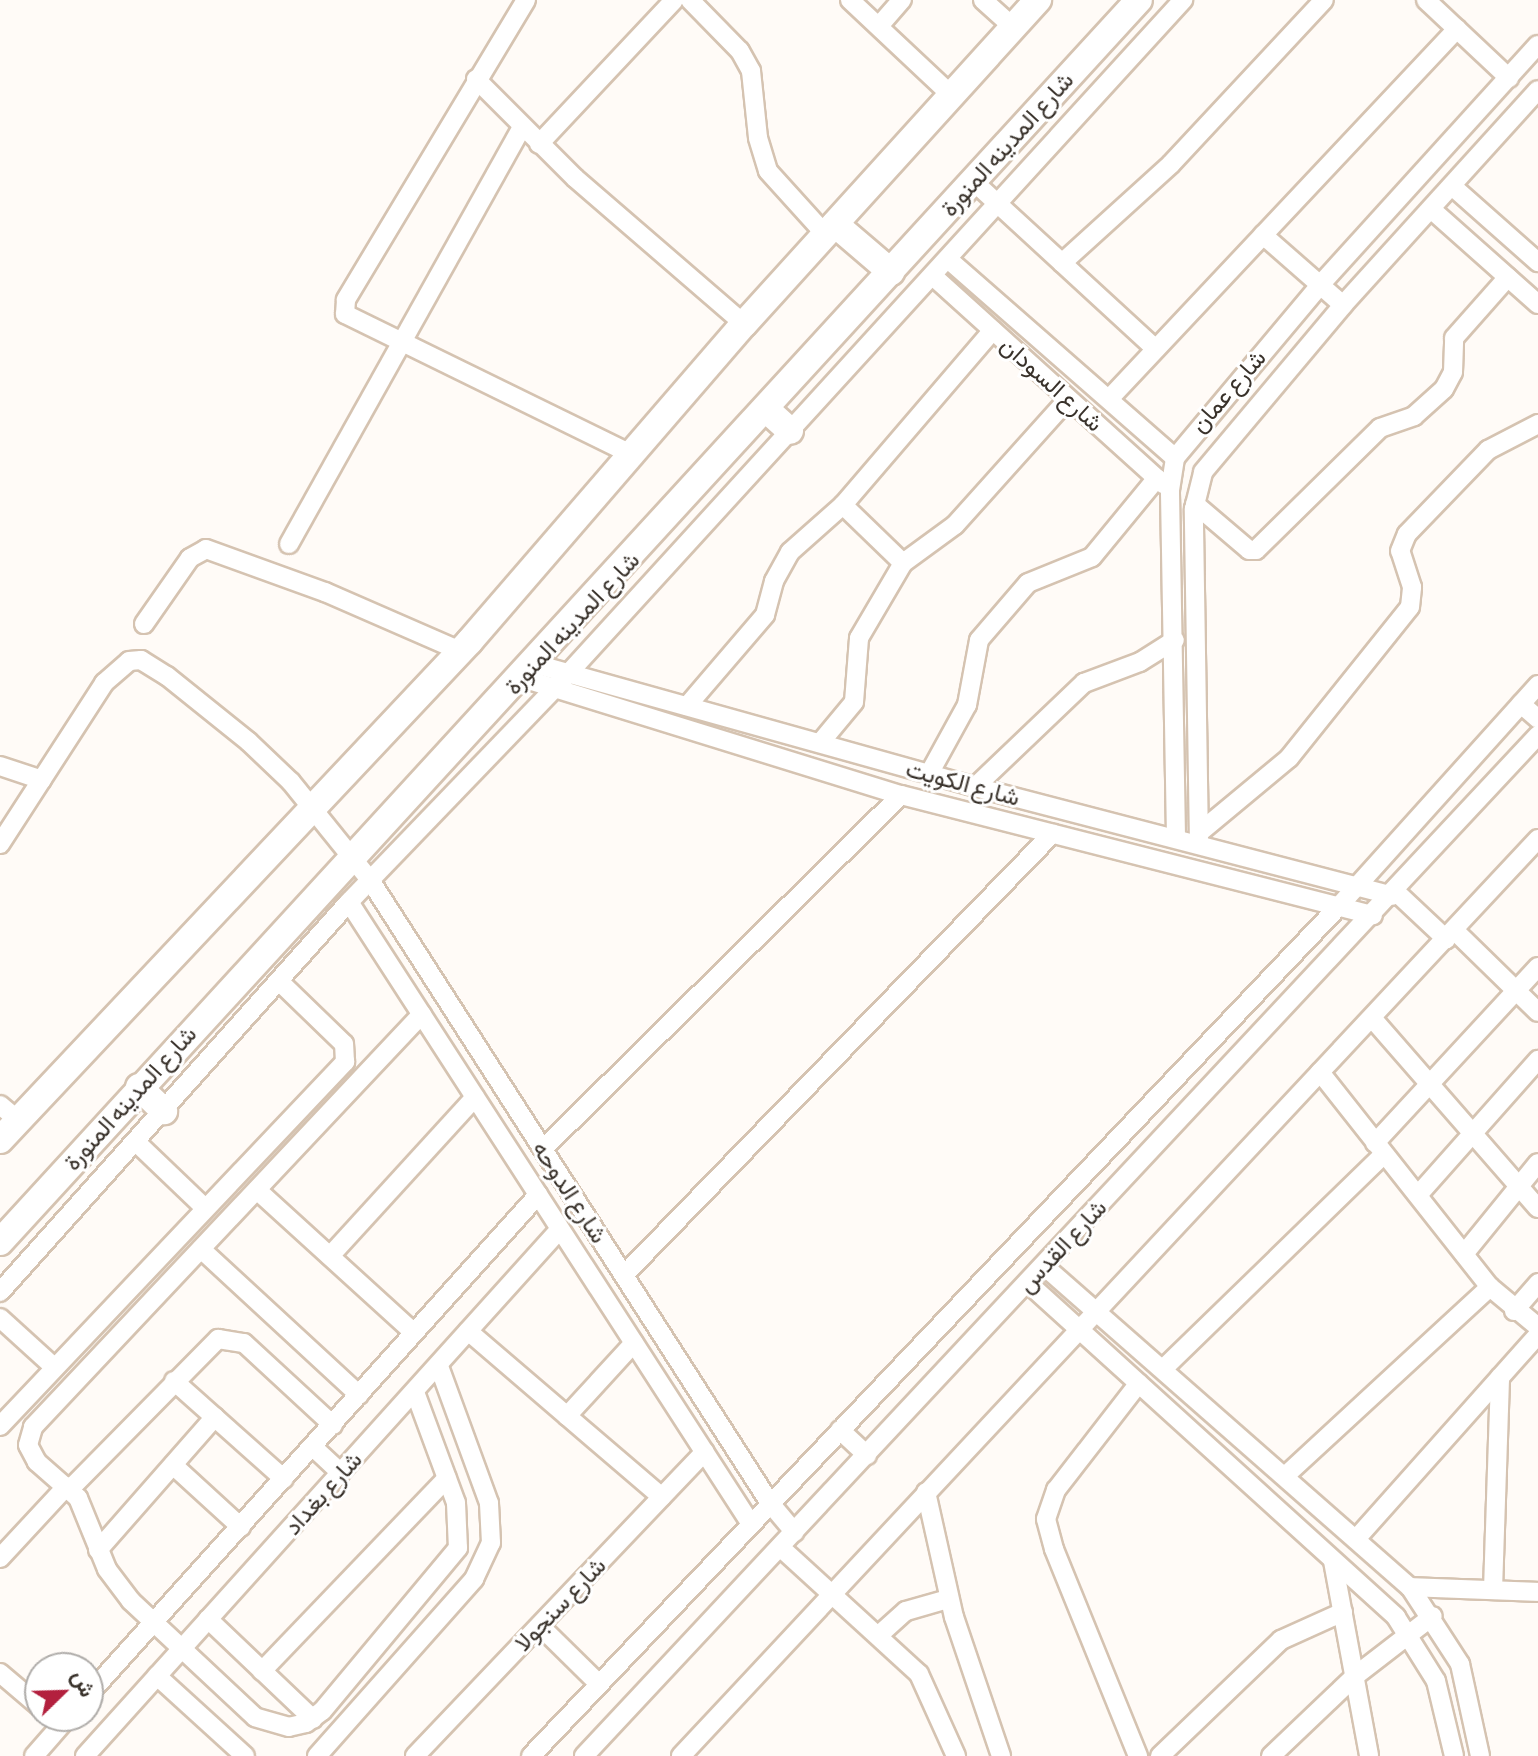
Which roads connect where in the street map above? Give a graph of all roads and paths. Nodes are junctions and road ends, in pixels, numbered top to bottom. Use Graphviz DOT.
graph roads {
  1 [pos="526,0"];
  2 [pos="674,0"];
  3 [pos="690,0"];
  4 [pos="850,0"];
  5 [pos="902,0"];
  6 [pos="983,0"];
  7 [pos="1038,0"];
  8 [pos="1139,0"];
  9 [pos="1183,0"];
  10 [pos="1324,0"];
  11 [pos="1426,0"];
  12 [pos="879,26"];
  13 [pos="1013,27"];
  14 [pos="1457,29"];
  15 [pos="1538,45"];
  16 [pos="1509,78"];
  17 [pos="476,79"];
  18 [pos="1538,90"];
  19 [pos="951,95"];
  20 [pos="522,127"];
  21 [pos="539,144"];
  22 [pos="973,181"];
  23 [pos="1452,186"];
  24 [pos="998,204"];
  25 [pos="1431,209"];
  26 [pos="830,229"];
  27 [pos="1263,235"];
  28 [pos="949,260"];
  29 [pos="1538,262"];
  30 [pos="1062,263"];
  31 [pos="891,272"];
  32 [pos="934,277"];
  33 [pos="1508,277"];
  34 [pos="1320,285"];
  35 [pos="1538,304"];
  36 [pos="1343,305"];
  37 [pos="744,324"];
  38 [pos="993,330"];
  39 [pos="399,344"];
  40 [pos="1156,349"];
  41 [pos="1068,399"];
  42 [pos="1109,399"];
  43 [pos="767,410"];
  44 [pos="1538,424"];
  45 [pos="790,431"];
  46 [pos="633,455"];
  47 [pos="1175,458"];
  48 [pos="1163,484"];
  49 [pos="1195,504"];
  50 [pos="843,505"];
  51 [pos="1195,527"];
  52 [pos="1171,529"];
  53 [pos="289,544"];
  54 [pos="903,563"];
  55 [pos="144,624"];
  56 [pos="1175,640"];
  57 [pos="460,651"];
  58 [pos="529,671"];
  59 [pos="569,673"];
  60 [pos="1538,685"];
  61 [pos="555,688"];
  62 [pos="1521,704"];
  63 [pos="687,706"];
  64 [pos="1538,719"];
  65 [pos="1538,735"];
  66 [pos="820,743"];
  67 [pos="0,766"];
  68 [pos="929,774"];
  69 [pos="42,780"];
  70 [pos="983,789"];
  71 [pos="901,795"];
  72 [pos="312,809"];
  73 [pos="985,818"];
  74 [pos="1052,834"];
  75 [pos="1176,837"];
  76 [pos="1200,837"];
  77 [pos="1538,839"];
  78 [pos="0,844"];
  79 [pos="352,857"];
  80 [pos="370,880"];
  81 [pos="1357,887"];
  82 [pos="1394,894"];
  83 [pos="349,902"];
  84 [pos="1340,905"];
  85 [pos="1373,915"];
  86 [pos="1450,934"];
  87 [pos="1538,967"];
  88 [pos="279,981"];
  89 [pos="1516,990"];
  90 [pos="1538,1012"];
  91 [pos="422,1014"];
  92 [pos="1372,1018"];
  93 [pos="1538,1060"];
  94 [pos="1320,1072"];
  95 [pos="1430,1084"];
  96 [pos="139,1087"];
  97 [pos="475,1097"];
  98 [pos="164,1111"];
  99 [pos="9,1113"];
  100 [pos="1473,1133"];
  101 [pos="0,1140"];
  102 [pos="136,1142"];
  103 [pos="1380,1148"];
  104 [pos="543,1149"];
  105 [pos="1538,1163"];
  106 [pos="1519,1186"];
  107 [pos="257,1190"];
  108 [pos="538,1195"];
  109 [pos="1418,1195"];
  110 [pos="204,1207"];
  111 [pos="1538,1208"];
  112 [pos="589,1222"];
  113 [pos="5,1226"];
  114 [pos="564,1234"];
  115 [pos="201,1249"];
  116 [pos="1464,1254"];
  117 [pos="330,1256"];
  118 [pos="1044,1266"];
  119 [pos="624,1275"];
  120 [pos="1028,1283"];
  121 [pos="1538,1283"];
  122 [pos="1490,1287"];
  123 [pos="0,1292"];
  124 [pos="1096,1309"];
  125 [pos="1514,1311"];
  126 [pos="0,1318"];
  127 [pos="1538,1327"];
  128 [pos="1078,1328"];
  129 [pos="468,1331"];
  130 [pos="414,1333"];
  131 [pos="1538,1335"];
  132 [pos="634,1343"];
  133 [pos="439,1366"];
  134 [pos="54,1367"];
  135 [pos="1163,1369"];
  136 [pos="1500,1377"];
  137 [pos="174,1381"];
  138 [pos="1139,1383"];
  139 [pos="415,1392"];
  140 [pos="359,1395"];
  141 [pos="567,1416"];
  142 [pos="215,1417"];
  143 [pos="333,1425"];
  144 [pos="0,1426"];
  145 [pos="840,1430"];
  146 [pos="313,1447"];
  147 [pos="705,1452"];
  148 [pos="867,1455"];
  149 [pos="173,1465"];
  150 [pos="341,1473"];
  151 [pos="1285,1476"];
  152 [pos="447,1478"];
  153 [pos="284,1479"];
  154 [pos="69,1488"];
  155 [pos="926,1492"];
  156 [pos="662,1497"];
  157 [pos="770,1503"];
  158 [pos="751,1524"];
  159 [pos="241,1527"];
  160 [pos="794,1532"];
  161 [pos="1356,1539"];
  162 [pos="780,1547"];
  163 [pos="458,1548"];
  164 [pos="98,1550"];
  165 [pos="0,1558"];
  166 [pos="1333,1561"];
  167 [pos="485,1562"];
  168 [pos="1410,1587"];
  169 [pos="1493,1590"];
  170 [pos="1538,1592"];
  171 [pos="831,1593"];
  172 [pos="948,1599"];
  173 [pos="1343,1612"];
  174 [pos="1433,1616"];
  175 [pos="208,1619"];
  176 [pos="153,1624"];
  177 [pos="540,1626"];
  178 [pos="1410,1634"];
  179 [pos="879,1635"];
  180 [pos="180,1651"];
  181 [pos="262,1671"];
  182 [pos="0,1673"];
  183 [pos="157,1676"];
  184 [pos="1355,1676"];
  185 [pos="104,1678"];
  186 [pos="599,1684"];
  187 [pos="24,1693"];
  188 [pos="313,1719"];
  189 [pos="51,1732"];
  190 [pos="237,1754"];
  191 [pos="34,1756"];
  192 [pos="85,1756"];
  193 [pos="317,1756"];
  194 [pos="415,1756"];
  195 [pos="531,1756"];
  196 [pos="584,1756"];
  197 [pos="681,1756"];
  198 [pos="956,1756"];
  199 [pos="1001,1756"];
  200 [pos="1138,1756"];
  201 [pos="1160,1756"];
  202 [pos="1271,1756"];
  203 [pos="1369,1756"];
  204 [pos="1454,1756"];
  205 [pos="1480,1756"];
  1 -- 17 [label="street"];
  2 -- 21 [label="street"];
  3 -- 26 [label="street"];
  4 -- 12 [label="street"];
  5 -- 12 [label="street"];
  6 -- 13 [label="street"];
  7 -- 13 [label="main road"];
  8 -- 22 [label="main road, شارع المدينه المنورة"];
  9 -- 24 [label="street"];
  10 -- 30 [label="street"];
  11 -- 14 [label="street"];
  12 -- 19 [label="street"];
  13 -- 19 [label="main road"];
  14 -- 16 [label="street"];
  14 -- 27 [label="street"];
  15 -- 16 [label="street, شارع عمان"];
  16 -- 34 [label="street, شارع عمان"];
  17 -- 20 [label="street"];
  17 -- 39 [label="street"];
  18 -- 23 [label="street, شارع عمان"];
  19 -- 26 [label="main road"];
  20 -- 21 [label="street"];
  20 -- 39 [label="street"];
  21 -- 37 [label="street"];
  22 -- 24 [label="street"];
  22 -- 31 [label="main road, شارع المدينه المنورة"];
  23 -- 25 [label="street, شارع عمان"];
  23 -- 29 [label="street"];
  24 -- 28 [label="street"];
  24 -- 30 [label="street"];
  25 -- 33 [label="street"];
  25 -- 36 [label="street, شارع عمان"];
  26 -- 31 [label="main road"];
  26 -- 37 [label="main road"];
  27 -- 34 [label="street"];
  27 -- 40 [label="street"];
  28 -- 32 [label="street"];
  28 -- 42 [label="street, شارع السودان"];
  30 -- 40 [label="street"];
  31 -- 43 [label="main road, شارع المدينه المنورة"];
  32 -- 38 [label="street, شارع السودان"];
  32 -- 45 [label="street"];
  33 -- 35 [label="street"];
  33 -- 49 [label="street"];
  34 -- 36 [label="street"];
  34 -- 47 [label="street, شارع عمان"];
  36 -- 49 [label="street, شارع عمان"];
  37 -- 46 [label="main road"];
  38 -- 41 [label="street, شارع السودان"];
  38 -- 50 [label="street"];
  39 -- 46 [label="street"];
  39 -- 53 [label="street"];
  40 -- 42 [label="street"];
  41 -- 48 [label="street, شارع السودان"];
  41 -- 54 [label="street"];
  42 -- 47 [label="street, شارع السودان"];
  43 -- 45 [label="main road"];
  43 -- 58 [label="main road, شارع المدينه المنورة"];
  44 -- 76 [label="street"];
  45 -- 59 [label="street"];
  46 -- 57 [label="main road"];
  47 -- 48 [label="street, شارع عمان"];
  48 -- 52 [label="street, شارع عمان"];
  48 -- 68 [label="street"];
  49 -- 51 [label="street, شارع عمان"];
  50 -- 54 [label="street"];
  50 -- 63 [label="street"];
  51 -- 52 [label="street"];
  51 -- 76 [label="street, شارع عمان"];
  52 -- 56 [label="street, شارع عمان"];
  54 -- 66 [label="street"];
  55 -- 57 [label="street"];
  56 -- 70 [label="street"];
  56 -- 75 [label="street, شارع عمان"];
  57 -- 72 [label="main road"];
  58 -- 59 [label="street, شارع الكويت"];
  58 -- 61 [label="street, شارع الكويت"];
  58 -- 79 [label="main road, شارع المدينه المنورة"];
  59 -- 61 [label="street"];
  59 -- 63 [label="street, شارع الكويت"];
  60 -- 62 [label="street"];
  61 -- 71 [label="street, شارع الكويت"];
  61 -- 80 [label="street"];
  62 -- 64 [label="street"];
  62 -- 81 [label="street"];
  63 -- 66 [label="street, شارع الكويت"];
  65 -- 82 [label="street, شارع القدس"];
  66 -- 68 [label="street, شارع الكويت"];
  67 -- 69 [label="street"];
  68 -- 70 [label="street, شارع الكويت"];
  69 -- 72 [label="street, شارع الدوحه"];
  69 -- 78 [label="street"];
  70 -- 73 [label="street"];
  70 -- 75 [label="street, شارع الكويت"];
  71 -- 73 [label="street, شارع الكويت"];
  71 -- 104 [label="street"];
  72 -- 79 [label="street, شارع الدوحه"];
  72 -- 99 [label="main road"];
  73 -- 74 [label="street, شارع الكويت"];
  74 -- 84 [label="street, شارع الكويت"];
  74 -- 119 [label="street"];
  75 -- 76 [label="street, شارع الكويت"];
  76 -- 81 [label="street, شارع الكويت"];
  77 -- 86 [label="street"];
  79 -- 80 [label="street, شارع الدوحه"];
  79 -- 96 [label="main road, شارع المدينه المنورة"];
  80 -- 83 [label="street"];
  80 -- 104 [label="street, شارع الدوحه"];
  81 -- 82 [label="street, شارع الكويت"];
  81 -- 84 [label="street"];
  82 -- 85 [label="street, شارع القدس"];
  82 -- 86 [label="street"];
  83 -- 88 [label="street"];
  83 -- 91 [label="street, شارع الدوحه"];
  84 -- 85 [label="street, شارع الكويت"];
  84 -- 145 [label="street"];
  85 -- 118 [label="street, شارع القدس"];
  86 -- 89 [label="street"];
  86 -- 92 [label="street"];
  87 -- 89 [label="street"];
  88 -- 98 [label="street"];
  88 -- 110 [label="street"];
  89 -- 90 [label="street"];
  89 -- 95 [label="street"];
  91 -- 97 [label="street, شارع الدوحه"];
  91 -- 107 [label="street"];
  92 -- 94 [label="street"];
  92 -- 95 [label="street"];
  93 -- 100 [label="street"];
  94 -- 103 [label="street"];
  94 -- 124 [label="street"];
  95 -- 100 [label="street"];
  95 -- 103 [label="street"];
  96 -- 98 [label="main road"];
  96 -- 113 [label="main road, شارع المدينه المنورة"];
  97 -- 108 [label="street, شارع الدوحه"];
  97 -- 117 [label="street"];
  98 -- 102 [label="street"];
  99 -- 101 [label="main road"];
  100 -- 106 [label="street"];
  100 -- 109 [label="street"];
  102 -- 110 [label="street"];
  102 -- 123 [label="street"];
  103 -- 109 [label="street"];
  103 -- 135 [label="street"];
  104 -- 112 [label="street, شارع الدوحه"];
  105 -- 106 [label="street"];
  106 -- 111 [label="street"];
  106 -- 116 [label="street"];
  107 -- 115 [label="street"];
  107 -- 117 [label="street"];
  108 -- 114 [label="street, شارع الدوحه"];
  108 -- 130 [label="street, شارع بغداد"];
  109 -- 116 [label="street"];
  110 -- 134 [label="street"];
  112 -- 114 [label="street, شارع بغداد"];
  112 -- 119 [label="street, شارع الدوحه"];
  114 -- 129 [label="street, شارع بغداد"];
  114 -- 132 [label="street, شارع الدوحه"];
  115 -- 140 [label="street"];
  115 -- 154 [label="street"];
  116 -- 122 [label="street"];
  117 -- 130 [label="street"];
  118 -- 120 [label="street, شارع القدس"];
  118 -- 124 [label="street"];
  119 -- 157 [label="street, شارع الدوحه"];
  120 -- 128 [label="street"];
  120 -- 148 [label="street, شارع القدس"];
  121 -- 125 [label="street"];
  122 -- 125 [label="street"];
  122 -- 151 [label="street"];
  124 -- 128 [label="street"];
  124 -- 135 [label="street"];
  125 -- 127 [label="street"];
  126 -- 134 [label="street"];
  128 -- 138 [label="street"];
  128 -- 155 [label="street"];
  129 -- 133 [label="street, شارع بغداد"];
  129 -- 141 [label="street"];
  130 -- 140 [label="street, شارع بغداد"];
  131 -- 136 [label="street"];
  132 -- 141 [label="street"];
  132 -- 147 [label="street, شارع الدوحه"];
  133 -- 139 [label="street, شارع بغداد"];
  133 -- 167 [label="street"];
  134 -- 144 [label="street"];
  135 -- 151 [label="street"];
  136 -- 161 [label="street"];
  136 -- 169 [label="street"];
  137 -- 142 [label="street"];
  137 -- 143 [label="street"];
  137 -- 154 [label="street"];
  138 -- 166 [label="street"];
  138 -- 200 [label="street"];
  139 -- 150 [label="street, شارع بغداد"];
  139 -- 152 [label="street"];
  140 -- 143 [label="street, شارع بغداد"];
  141 -- 156 [label="street"];
  142 -- 149 [label="street"];
  142 -- 153 [label="street"];
  143 -- 146 [label="street, شارع بغداد"];
  145 -- 148 [label="street"];
  145 -- 157 [label="street"];
  146 -- 150 [label="street"];
  146 -- 153 [label="street, شارع بغداد"];
  147 -- 156 [label="street, شارع سنجولا"];
  147 -- 158 [label="street, شارع الدوحه"];
  148 -- 160 [label="street, شارع القدس"];
  149 -- 159 [label="street"];
  149 -- 164 [label="street"];
  150 -- 175 [label="street, شارع بغداد"];
  151 -- 161 [label="street"];
  152 -- 163 [label="street"];
  152 -- 181 [label="street"];
  153 -- 159 [label="street, شارع بغداد"];
  154 -- 164 [label="street"];
  154 -- 165 [label="street"];
  155 -- 171 [label="street"];
  155 -- 172 [label="street"];
  156 -- 177 [label="street, شارع سنجولا"];
  157 -- 158 [label="street"];
  157 -- 160 [label="street, شارع الدوحه"];
  158 -- 186 [label="street"];
  159 -- 176 [label="street, شارع بغداد"];
  160 -- 162 [label="street, شارع القدس"];
  161 -- 168 [label="street"];
  162 -- 171 [label="street"];
  162 -- 196 [label="street, شارع القدس"];
  163 -- 167 [label="street"];
  163 -- 188 [label="street"];
  164 -- 176 [label="street"];
  166 -- 173 [label="street"];
  166 -- 178 [label="street"];
  167 -- 193 [label="street"];
  168 -- 169 [label="street"];
  168 -- 174 [label="street"];
  169 -- 170 [label="street"];
  171 -- 179 [label="street"];
  171 -- 197 [label="street"];
  172 -- 179 [label="street"];
  172 -- 199 [label="street"];
  173 -- 184 [label="street"];
  173 -- 201 [label="street"];
  174 -- 178 [label="street"];
  174 -- 205 [label="street"];
  175 -- 180 [label="street, شارع بغداد"];
  175 -- 181 [label="street"];
  176 -- 180 [label="street"];
  176 -- 185 [label="street, شارع بغداد"];
  177 -- 186 [label="street"];
  177 -- 194 [label="street, شارع سنجولا"];
  178 -- 184 [label="street"];
  178 -- 204 [label="street"];
  179 -- 198 [label="street"];
  180 -- 183 [label="street, شارع بغداد"];
  180 -- 188 [label="street"];
  181 -- 188 [label="street"];
  182 -- 187 [label="street"];
  183 -- 190 [label="street"];
  183 -- 192 [label="street, شارع بغداد"];
  184 -- 202 [label="street"];
  184 -- 203 [label="street"];
  186 -- 195 [label="street"];
  189 -- 191 [label="street"];
}
